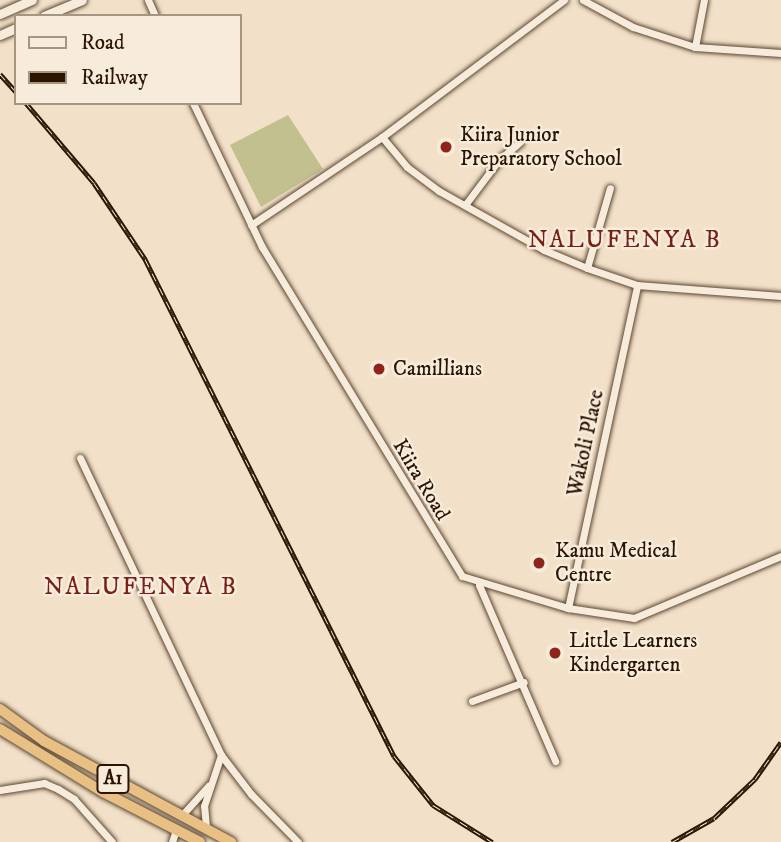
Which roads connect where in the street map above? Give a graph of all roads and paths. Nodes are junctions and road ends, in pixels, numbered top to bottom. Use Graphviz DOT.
graph roads {
  1 [pos="32,0"];
  2 [pos="82,0"];
  3 [pos="564,0"];
  4 [pos="583,0"];
  5 [pos="704,0"];
  6 [pos="0,14"];
  7 [pos="49,14"];
  8 [pos="695,47"];
  9 [pos="781,53"];
  10 [pos="194,105"];
  11 [pos="382,137"];
  12 [pos="520,142"];
  13 [pos="610,188"];
  14 [pos="465,205"];
  15 [pos="251,225"];
  16 [pos="587,268"];
  17 [pos="638,285"];
  18 [pos="781,296"];
  19 [pos="80,458"];
  20 [pos="781,556"];
  21 [pos="479,585"];
  22 [pos="568,608"];
  23 [pos="524,682"];
  24 [pos="471,701"];
  25 [pos="0,709"];
  26 [pos="0,729"];
  27 [pos="221,755"];
  28 [pos="555,761"];
  29 [pos="213,781"];
  30 [pos="0,790"];
  31 [pos="183,814"];
  32 [pos="206,827"];
  33 [pos="176,830"];
  34 [pos="194,840"];
  35 [pos="112,842"];
  36 [pos="172,842"];
  37 [pos="231,842"];
  38 [pos="298,842"];
  1 -- 6 [label="street"];
  2 -- 7 [label="street"];
  3 -- 11 [label="street"];
  4 -- 8 [label="street"];
  5 -- 8 [label="street"];
  8 -- 9 [label="street"];
  10 -- 15 [label="street, Kiira Road"];
  11 -- 14 [label="street"];
  11 -- 15 [label="street"];
  12 -- 14 [label="street"];
  13 -- 16 [label="street"];
  14 -- 16 [label="street"];
  15 -- 21 [label="street, Kiira Road"];
  16 -- 17 [label="street"];
  17 -- 18 [label="street"];
  17 -- 22 [label="street, Wakoli Place"];
  19 -- 27 [label="street"];
  20 -- 22 [label="street, Kiira Road"];
  21 -- 22 [label="street, Kiira Road"];
  21 -- 23 [label="street"];
  23 -- 24 [label="street"];
  23 -- 28 [label="street"];
  25 -- 31 [label="highway, A1"];
  26 -- 33 [label="highway, A1"];
  27 -- 29 [label="street"];
  27 -- 38 [label="street"];
  29 -- 31 [label="street"];
  29 -- 32 [label="street"];
  30 -- 35 [label="street"];
  31 -- 32 [label="highway, A1"];
  32 -- 37 [label="highway, A1"];
  33 -- 34 [label="highway, A1"];
  33 -- 36 [label="street"];
}
